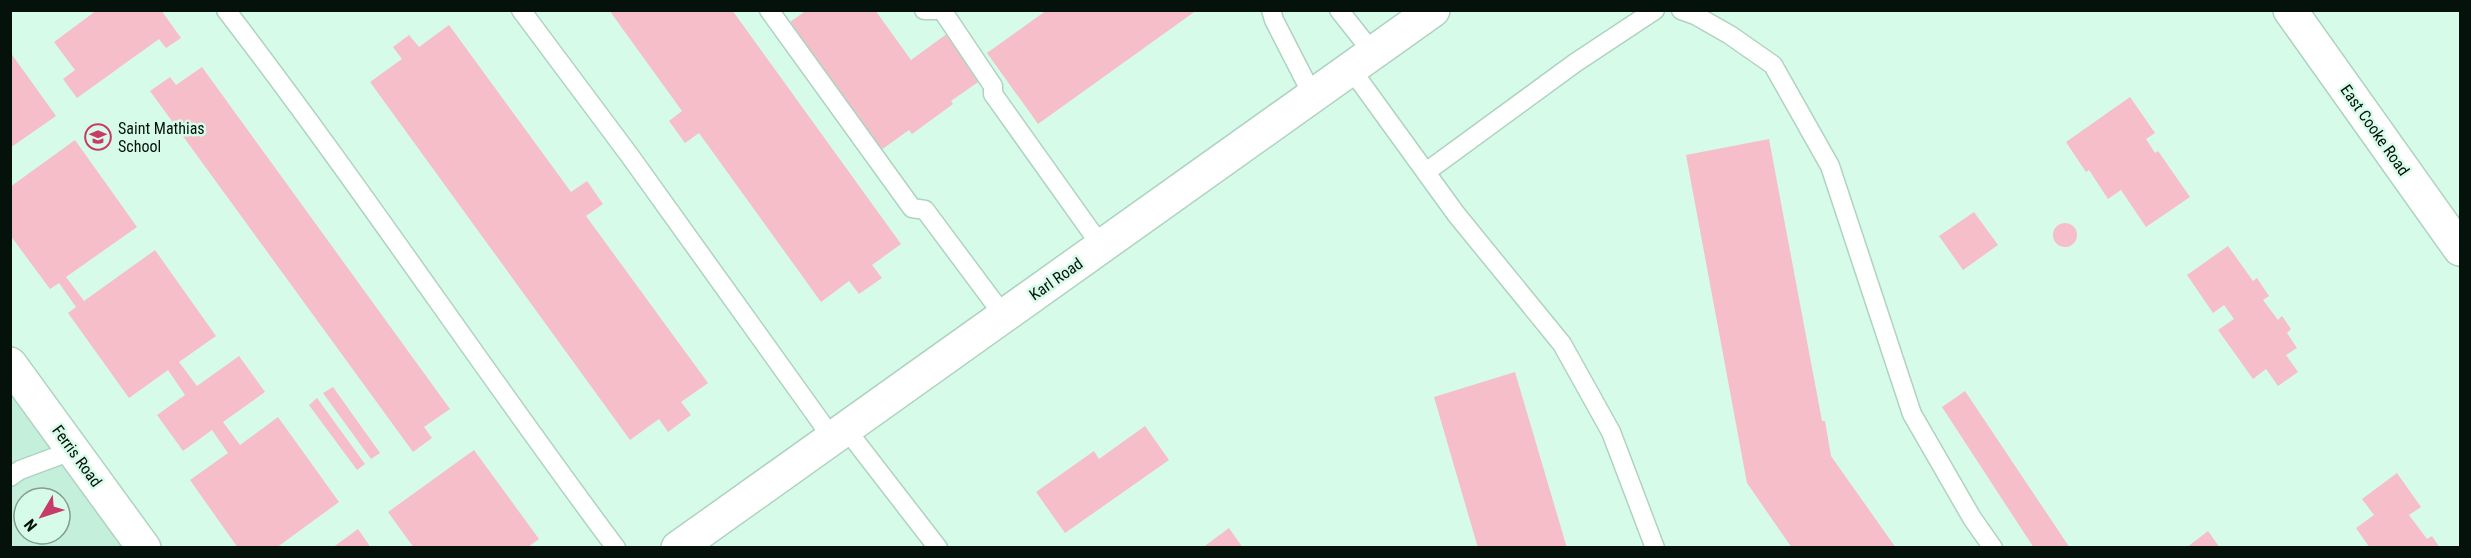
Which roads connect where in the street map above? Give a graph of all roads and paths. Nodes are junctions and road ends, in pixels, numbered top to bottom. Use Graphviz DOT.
graph roads {
  1 [pos="226,10"];
  2 [pos="521,10"];
  3 [pos="770,10"];
  4 [pos="924,10"];
  5 [pos="940,10"];
  6 [pos="1271,10"];
  7 [pos="1339,10"];
  8 [pos="1432,10"];
  9 [pos="1655,10"];
  10 [pos="1681,10"];
  11 [pos="2290,10"];
  12 [pos="1362,61"];
  13 [pos="1313,96"];
  14 [pos="1426,172"];
  15 [pos="1102,247"];
  16 [pos="2460,249"];
  17 [pos="1004,316"];
  18 [pos="10,364"];
  19 [pos="839,434"];
  20 [pos="74,450"];
  21 [pos="10,477"];
  22 [pos="144,548"];
  23 [pos="616,548"];
  24 [pos="678,548"];
  25 [pos="938,548"];
  26 [pos="1655,548"];
  27 [pos="1993,548"];
  1 -- 23 [label="lane"];
  2 -- 19 [label="lane"];
  3 -- 17 [label="lane"];
  4 -- 5 [label="lane"];
  5 -- 15 [label="lane"];
  6 -- 13 [label="lane"];
  7 -- 12 [label="lane"];
  8 -- 12 [label="main road, Karl Road"];
  9 -- 14 [label="lane"];
  10 -- 27 [label="lane"];
  11 -- 16 [label="main road, East Cooke Road"];
  12 -- 13 [label="main road, Karl Road"];
  12 -- 14 [label="lane"];
  13 -- 15 [label="main road, Karl Road"];
  14 -- 26 [label="lane"];
  15 -- 17 [label="main road, Karl Road"];
  17 -- 19 [label="main road, Karl Road"];
  18 -- 20 [label="main road, Ferris Road"];
  19 -- 24 [label="main road, Karl Road"];
  19 -- 25 [label="lane"];
  20 -- 21 [label="lane"];
  20 -- 22 [label="main road, Ferris Road"];
}
